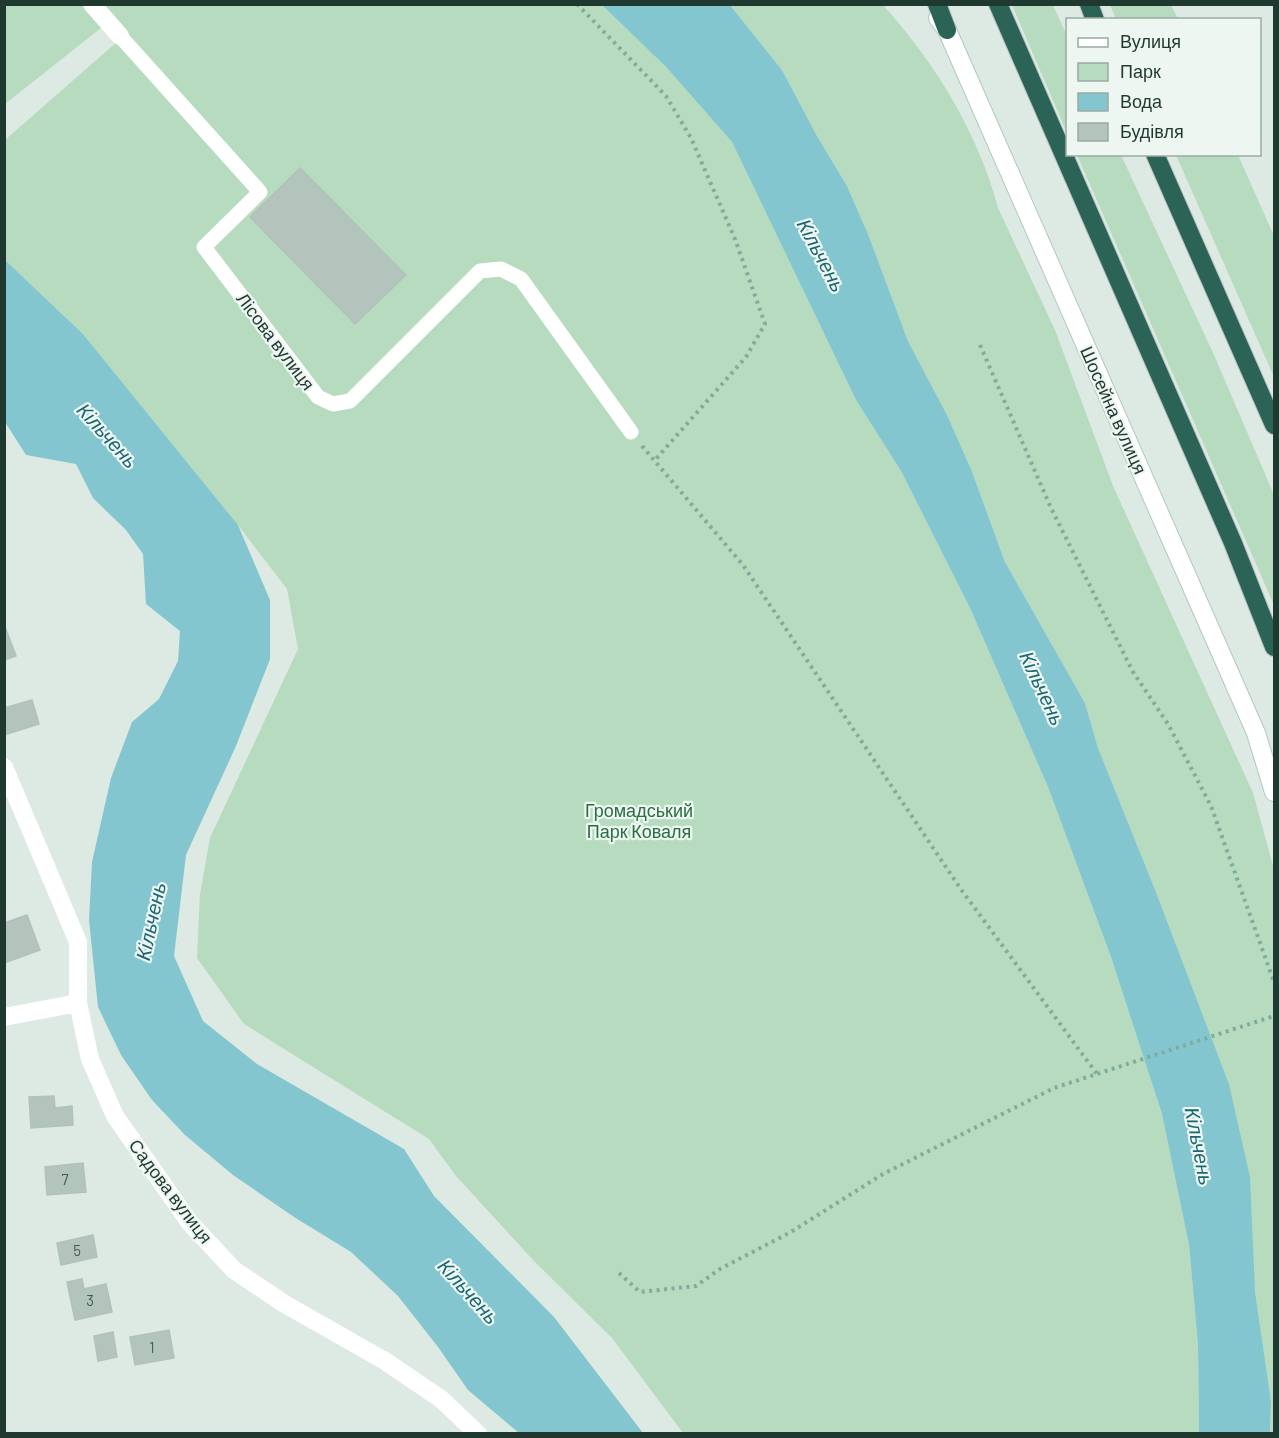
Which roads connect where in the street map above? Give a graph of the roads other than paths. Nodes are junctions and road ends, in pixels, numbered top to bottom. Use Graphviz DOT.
graph roads {
  1 [pos="93,4"];
  2 [pos="929,4"];
  3 [pos="937,4"];
  4 [pos="998,4"];
  5 [pos="947,30"];
  6 [pos="120,36"];
  7 [pos="1156,156"];
  8 [pos="1275,425"];
  9 [pos="631,432"];
  10 [pos="1275,647"];
  11 [pos="4,767"];
  12 [pos="1275,792"];
  13 [pos="78,1003"];
  14 [pos="4,1017"];
  15 [pos="478,1434"];
  1 -- 6 [label="street, Лісова вулиця"];
  2 -- 5 [label="street, Шосейна вулиця"];
  3 -- 5 [label="highway"];
  4 -- 10 [label="highway"];
  5 -- 12 [label="street, Шосейна вулиця"];
  6 -- 9 [label="lane, Лісова вулиця"];
  7 -- 8 [label="highway"];
  11 -- 13 [label="street, Садова вулиця"];
  13 -- 14 [label="street"];
  13 -- 15 [label="street, Садова вулиця"];
}
